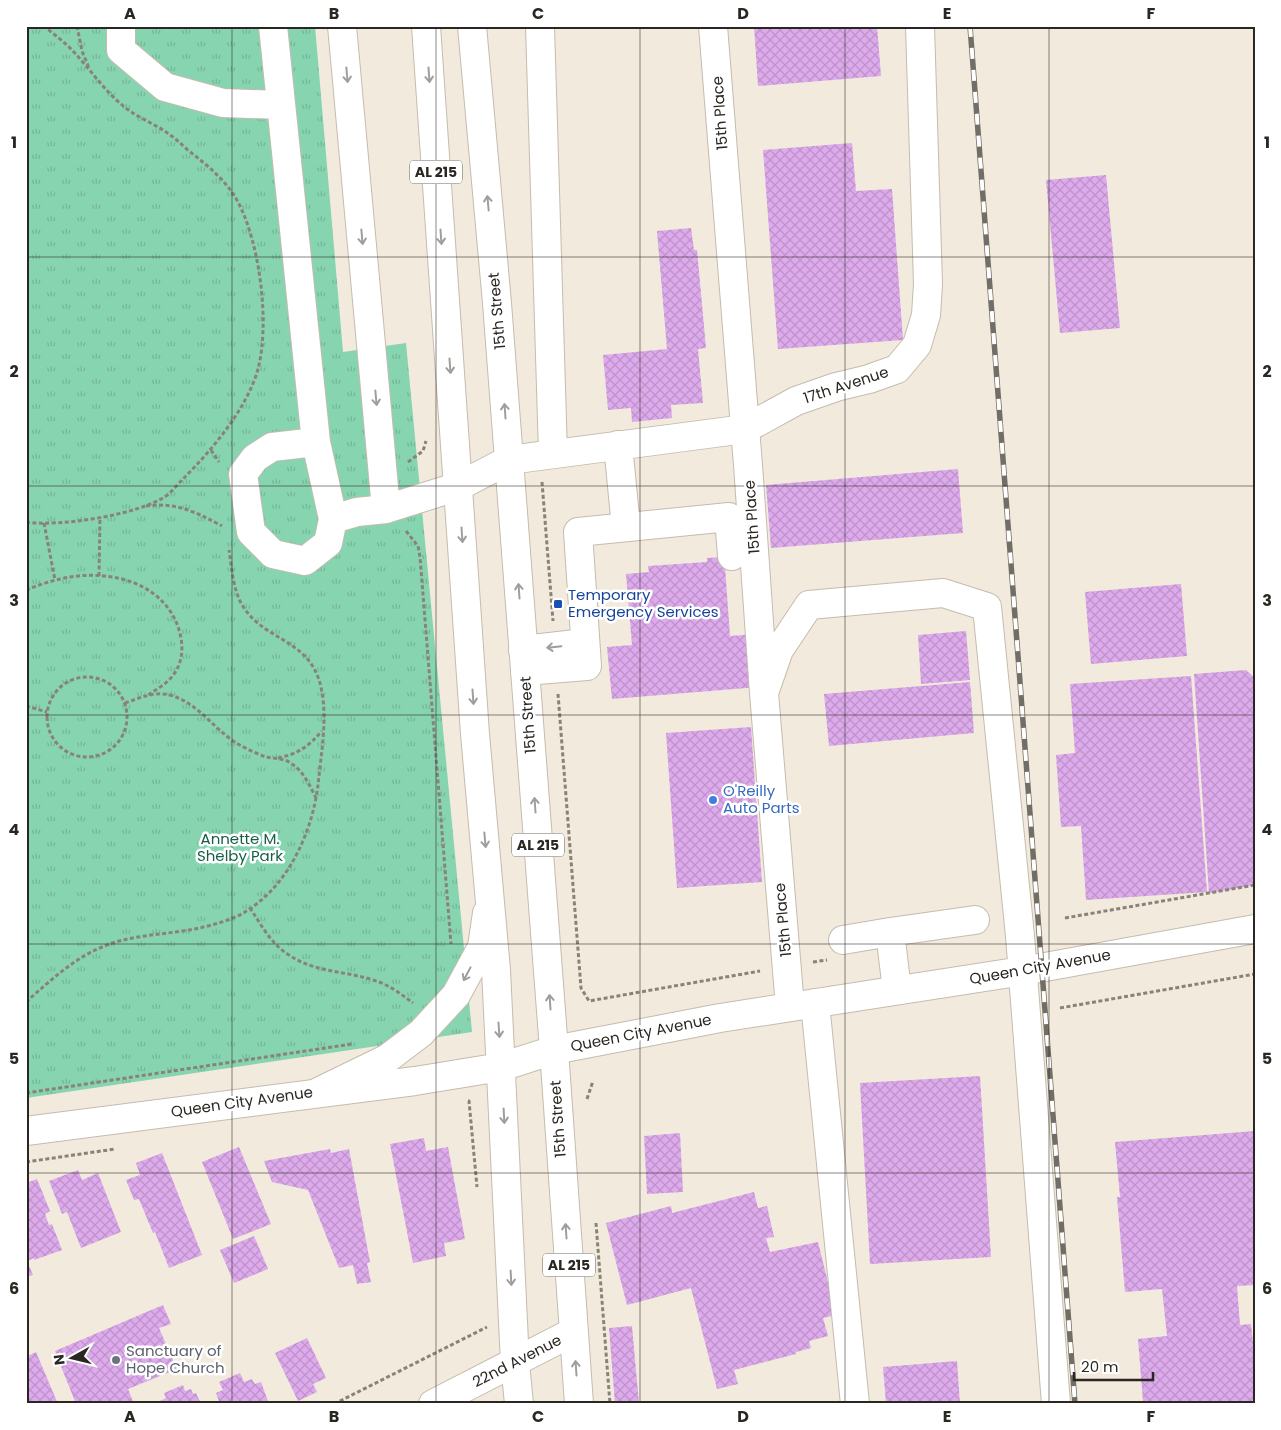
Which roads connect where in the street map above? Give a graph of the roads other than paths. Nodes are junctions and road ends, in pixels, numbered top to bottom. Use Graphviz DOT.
graph roads {
  1 [pos="121,26"];
  2 [pos="273,26"];
  3 [pos="342,26"];
  4 [pos="426,26"];
  5 [pos="472,26"];
  6 [pos="540,26"];
  7 [pos="713,26"];
  8 [pos="920,26"];
  9 [pos="281,105"];
  10 [pos="745,429"];
  11 [pos="316,442"];
  12 [pos="618,445"];
  13 [pos="546,455"];
  14 [pos="509,460"];
  15 [pos="459,486"];
  16 [pos="393,506"];
  17 [pos="333,520"];
  18 [pos="626,527"];
  19 [pos="732,556"];
  20 [pos="524,660"];
  21 [pos="764,694"];
  22 [pos="490,894"];
  23 [pos="975,920"];
  24 [pos="1255,930"];
  25 [pos="890,932"];
  26 [pos="839,949"];
  27 [pos="1023,971"];
  28 [pos="897,990"];
  29 [pos="802,1005"];
  30 [pos="554,1050"];
  31 [pos="501,1067"];
  32 [pos="318,1092"];
  33 [pos="26,1131"];
  34 [pos="573,1332"];
  35 [pos="515,1363"];
  36 [pos="433,1404"];
  37 [pos="518,1404"];
  38 [pos="579,1404"];
  39 [pos="854,1404"];
  40 [pos="1056,1404"];
  1 -- 9 [label="street"];
  2 -- 9 [label="street"];
  3 -- 16 [label="street, one-way"];
  4 -- 15 [label="street, AL 215, one-way"];
  14 -- 5 [label="street, 15th Street / AL 215, one-way"];
  6 -- 13 [label="street"];
  7 -- 10 [label="street, 15th Place"];
  8 -- 10 [label="street, 17th Avenue"];
  9 -- 11 [label="street"];
  10 -- 12 [label="street, 17th Avenue"];
  10 -- 21 [label="street, 15th Place"];
  11 -- 17 [label="street"];
  11 -- 17 [label="street"];
  12 -- 13 [label="street, 17th Avenue"];
  12 -- 18 [label="street"];
  13 -- 14 [label="street, 17th Avenue"];
  14 -- 15 [label="street, 17th Avenue"];
  20 -- 14 [label="street, 15th Street / AL 215, one-way"];
  15 -- 16 [label="street, 17th Avenue"];
  15 -- 22 [label="street, AL 215, one-way"];
  16 -- 17 [label="street, 17th Avenue"];
  18 -- 19 [label="street"];
  18 -- 20 [label="street"];
  30 -- 20 [label="street, 15th Street / AL 215, one-way"];
  21 -- 27 [label="street"];
  21 -- 29 [label="street, 15th Place"];
  22 -- 31 [label="street, AL 215, one-way"];
  22 -- 32 [label="street, one-way"];
  23 -- 25 [label="street"];
  24 -- 27 [label="street, Queen City Avenue"];
  25 -- 26 [label="street"];
  25 -- 28 [label="street"];
  27 -- 28 [label="street, Queen City Avenue"];
  27 -- 40 [label="street"];
  28 -- 29 [label="street, Queen City Avenue"];
  29 -- 30 [label="street, Queen City Avenue"];
  29 -- 39 [label="street, 15th Place"];
  30 -- 31 [label="street, Queen City Avenue"];
  34 -- 30 [label="street, 15th Street / AL 215, one-way"];
  31 -- 32 [label="street, Queen City Avenue"];
  31 -- 35 [label="street, AL 215, one-way"];
  32 -- 33 [label="street, Queen City Avenue"];
  34 -- 35 [label="street, 22nd Avenue"];
  38 -- 34 [label="street, 15th Street / AL 215, one-way"];
  35 -- 36 [label="street, 22nd Avenue"];
  35 -- 37 [label="street, AL 215"];
}
